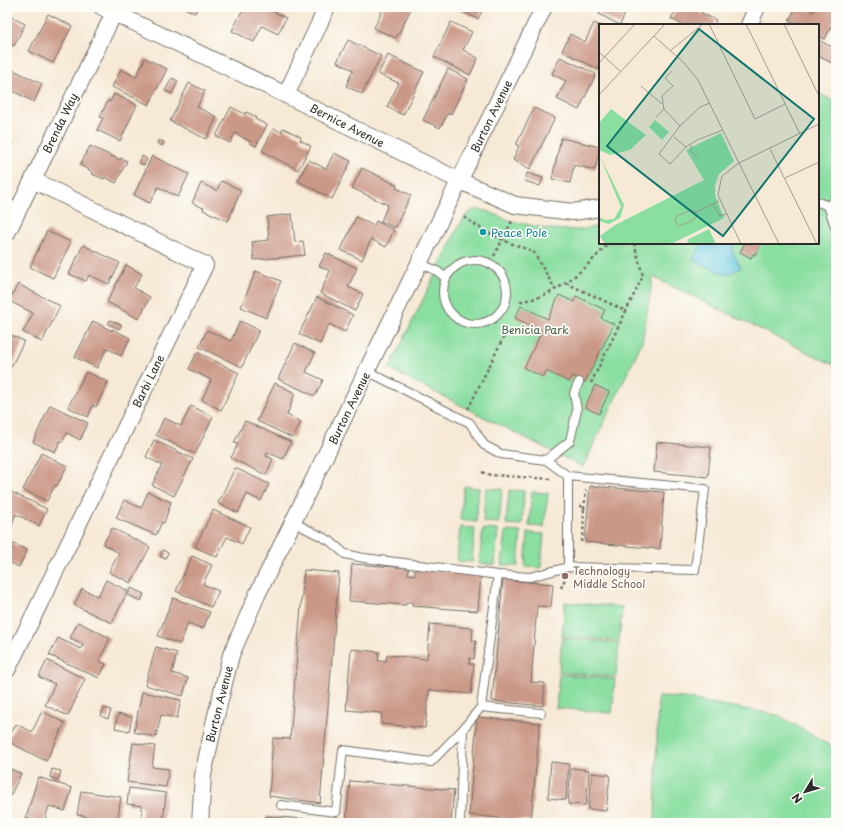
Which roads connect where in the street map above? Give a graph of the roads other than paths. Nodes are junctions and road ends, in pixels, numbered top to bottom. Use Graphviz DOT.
graph roads {
  1 [pos="327,7"];
  2 [pos="544,7"];
  3 [pos="757,7"];
  4 [pos="108,10"];
  5 [pos="749,24"];
  6 [pos="286,94"];
  7 [pos="33,180"];
  8 [pos="460,181"];
  9 [pos="836,200"];
  10 [pos="819,202"];
  11 [pos="828,206"];
  12 [pos="599,208"];
  13 [pos="836,229"];
  14 [pos="7,233"];
  15 [pos="420,263"];
  16 [pos="446,278"];
  17 [pos="367,371"];
  18 [pos="579,382"];
  19 [pos="546,460"];
  20 [pos="568,476"];
  21 [pos="293,522"];
  22 [pos="569,567"];
  23 [pos="498,575"];
  24 [pos="7,670"];
  25 [pos="481,707"];
  26 [pos="541,713"];
  27 [pos="463,730"];
  28 [pos="281,805"];
  29 [pos="200,823"];
  30 [pos="460,823"];
  1 -- 6 [label="street"];
  2 -- 8 [label="street, Burton Avenue"];
  3 -- 5 [label="street"];
  4 -- 6 [label="street, Bernice Avenue"];
  4 -- 7 [label="street, Brenda Way"];
  6 -- 8 [label="street, Bernice Avenue"];
  7 -- 14 [label="street, Brenda Way"];
  7 -- 24 [label="street, Barbi Lane"];
  8 -- 12 [label="street, Bernice Avenue"];
  8 -- 15 [label="street, Burton Avenue"];
  9 -- 11 [label="lane"];
  10 -- 11 [label="lane"];
  11 -- 13 [label="lane"];
  15 -- 16 [label="lane"];
  15 -- 17 [label="street, Burton Avenue"];
  16 -- 16 [label="lane"];
  17 -- 19 [label="lane"];
  17 -- 21 [label="street, Burton Avenue"];
  18 -- 19 [label="lane"];
  19 -- 20 [label="lane"];
  20 -- 22 [label="lane"];
  20 -- 22 [label="lane"];
  21 -- 23 [label="lane"];
  21 -- 29 [label="street, Burton Avenue"];
  22 -- 23 [label="lane"];
  23 -- 25 [label="lane"];
  25 -- 26 [label="lane"];
  25 -- 27 [label="lane"];
  27 -- 28 [label="lane"];
  27 -- 30 [label="lane"];
}
